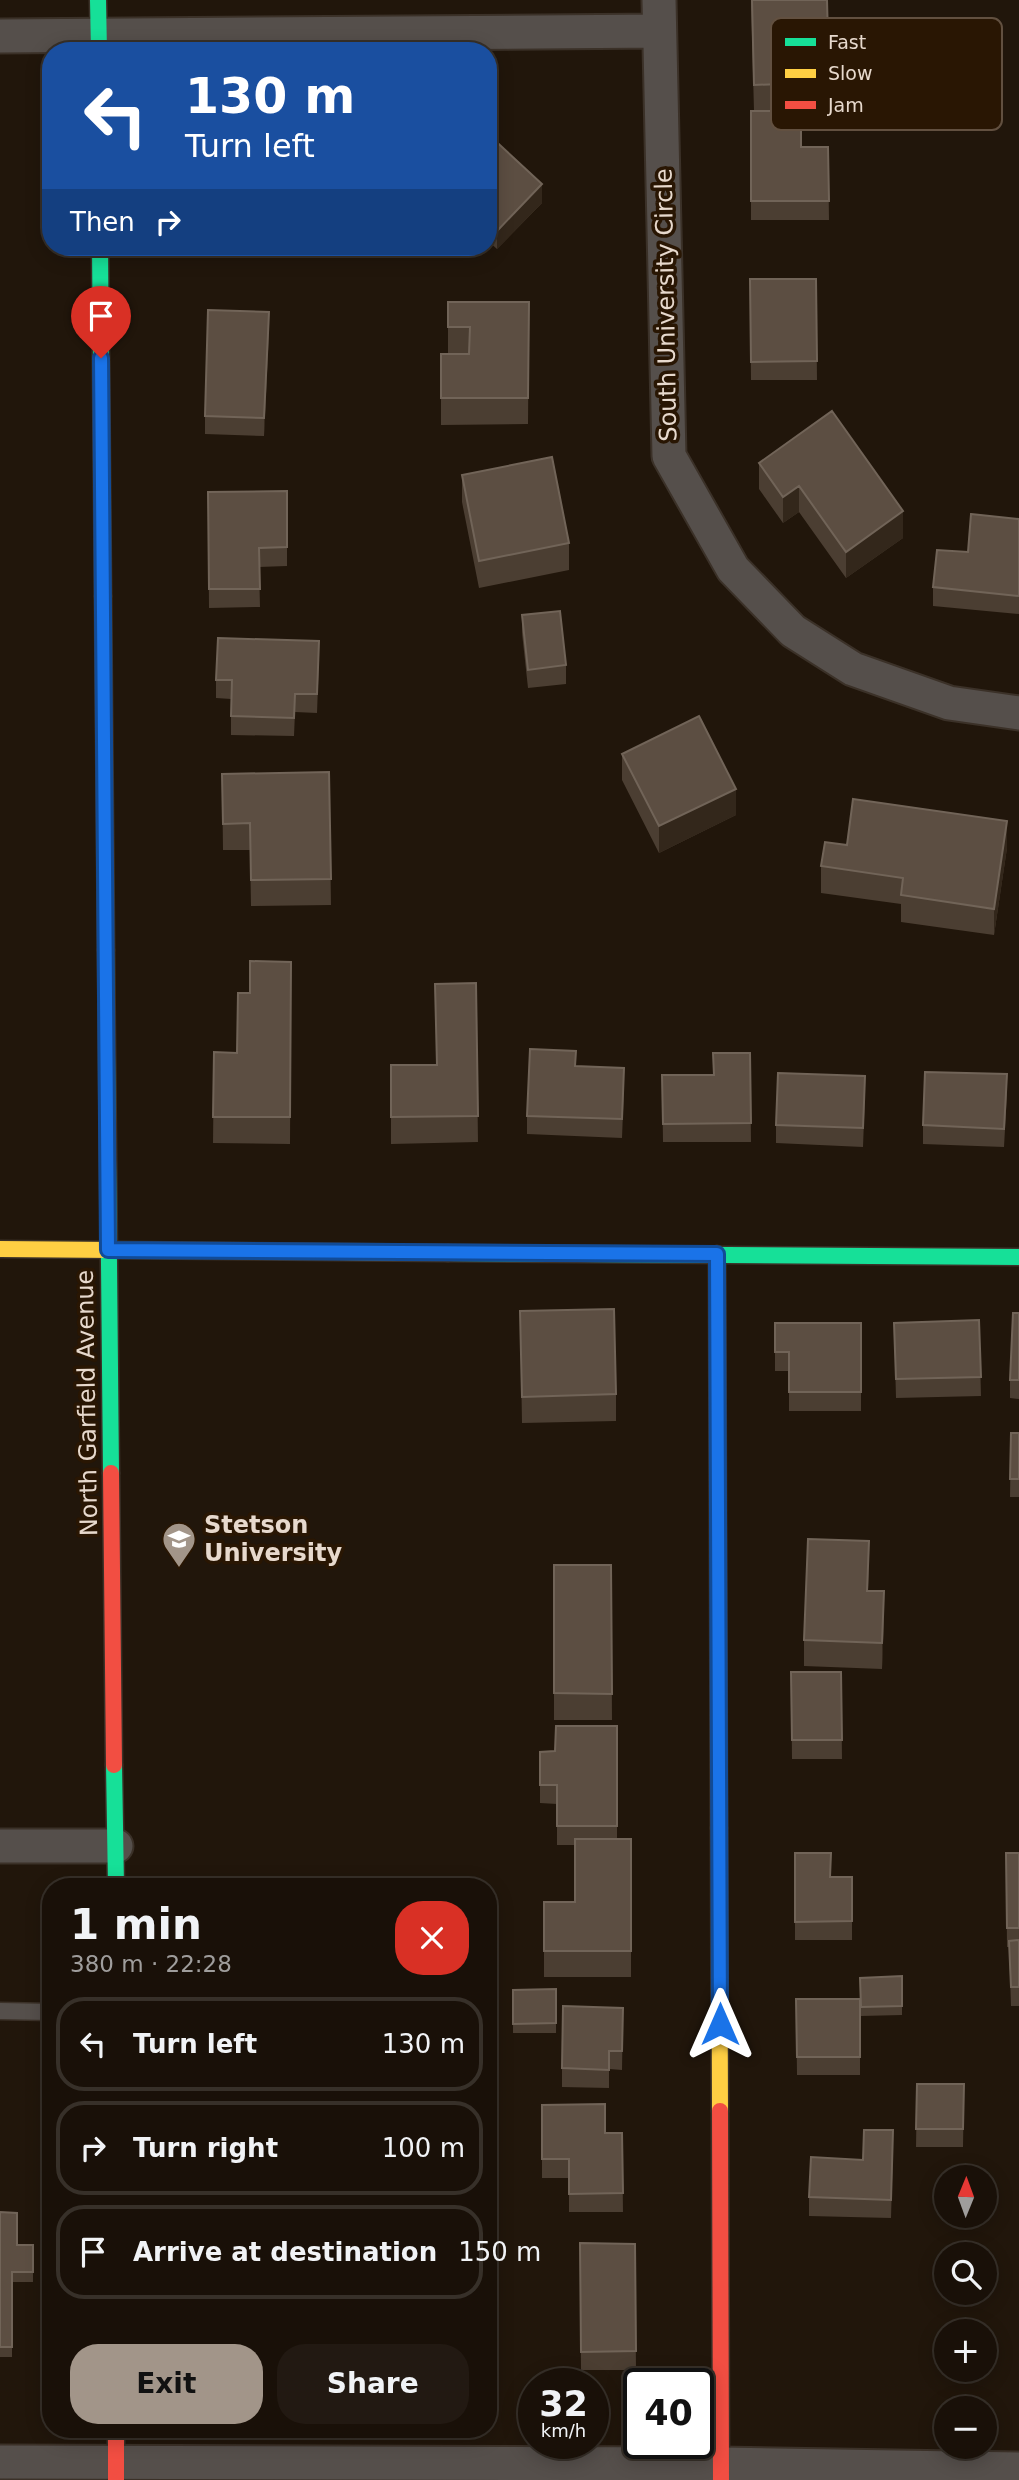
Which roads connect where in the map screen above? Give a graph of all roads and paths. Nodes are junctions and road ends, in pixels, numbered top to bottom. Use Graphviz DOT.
graph roads {
  1 [pos="98,0"];
  2 [pos="659,16"];
  3 [pos="0,36"];
  4 [pos="74,42"];
  5 [pos="99,42"];
  6 [pos="139,42"];
  7 [pos="100,256"];
  8 [pos="1019,713"];
  9 [pos="0,1250"];
  10 [pos="108,1250"];
  11 [pos="717,1254"];
  12 [pos="1019,1256"];
  13 [pos="0,1846"];
  14 [pos="116,1846"];
  15 [pos="116,1878"];
  16 [pos="0,2011"];
  17 [pos="42,2011"];
  18 [pos="116,2438"];
  19 [pos="0,2462"];
  20 [pos="1019,2469"];
  21 [pos="116,2471"];
  22 [pos="721,2472"];
  1 -- 5 [label="street"];
  2 -- 6 [label="street"];
  2 -- 8 [label="street, South University Circle"];
  3 -- 4 [label="street"];
  7 -- 10 [label="street, North Garfield Avenue"];
  9 -- 10 [label="street"];
  10 -- 11 [label="street"];
  10 -- 14 [label="street, North Garfield Avenue"];
  11 -- 12 [label="street"];
  11 -- 22 [label="street"];
  13 -- 14 [label="street"];
  14 -- 15 [label="street, North Garfield Avenue"];
  16 -- 17 [label="lane"];
  18 -- 21 [label="street"];
  19 -- 21 [label="street"];
  20 -- 22 [label="street"];
  21 -- 22 [label="street"];
}
